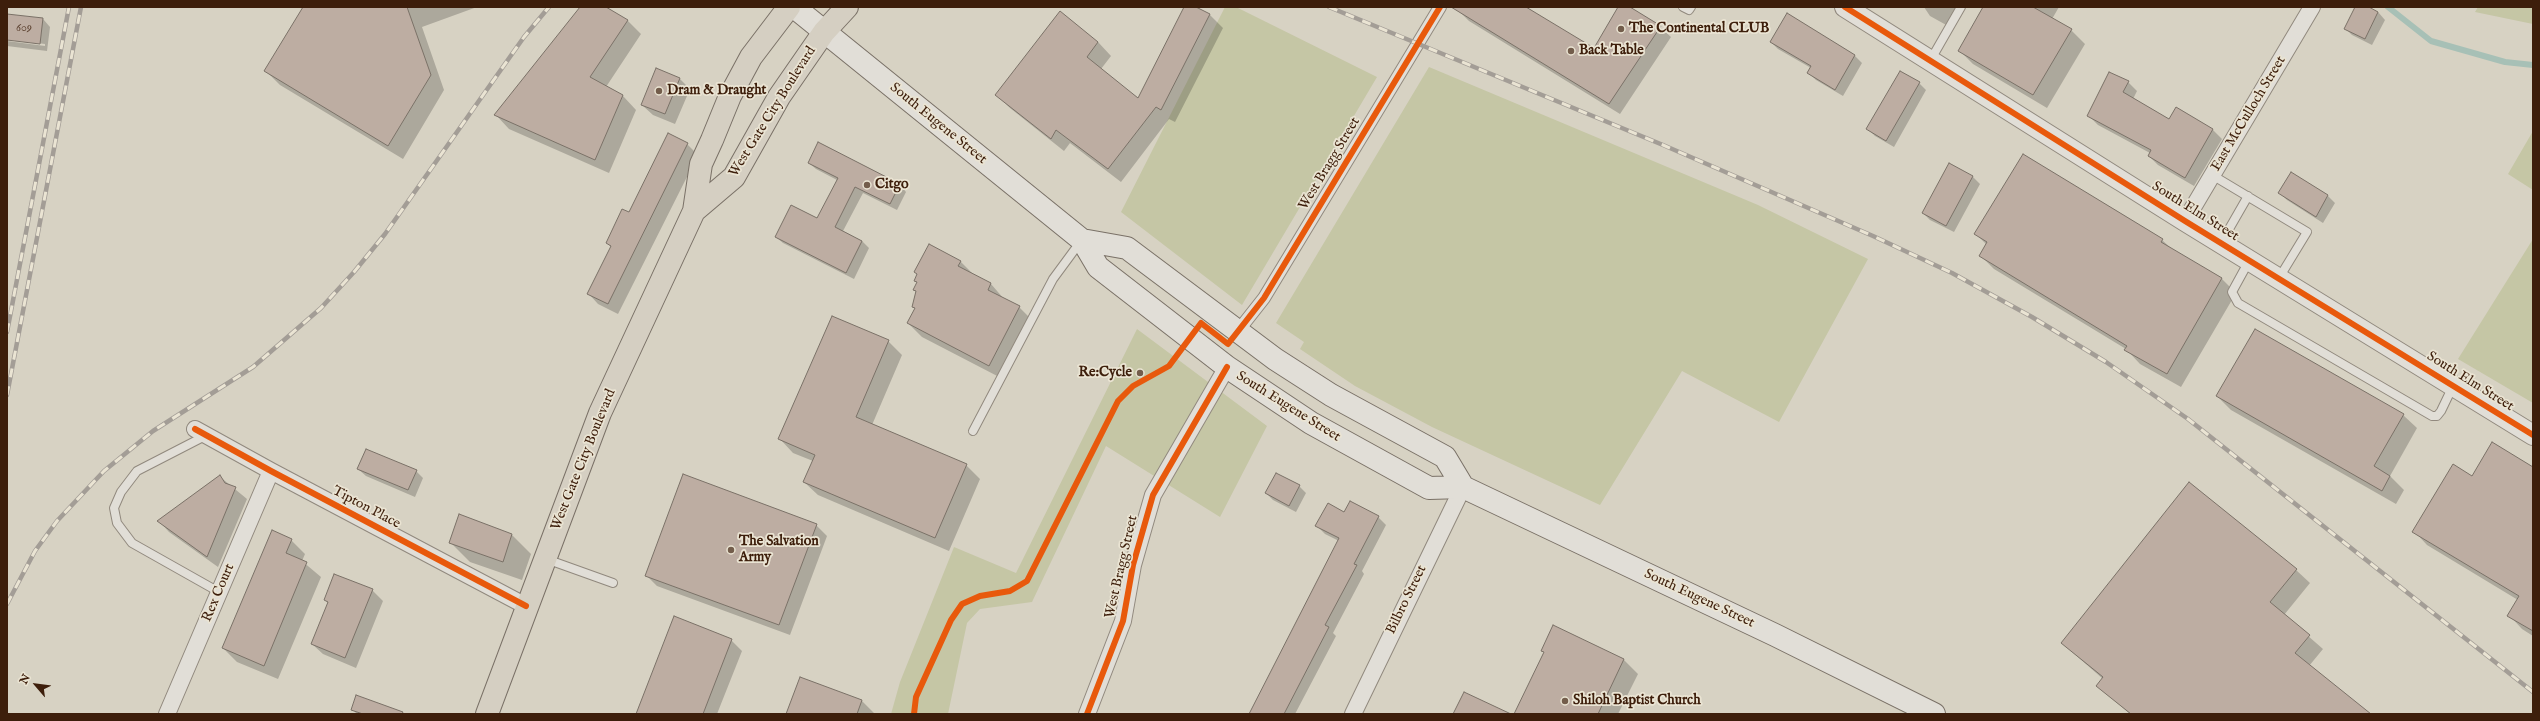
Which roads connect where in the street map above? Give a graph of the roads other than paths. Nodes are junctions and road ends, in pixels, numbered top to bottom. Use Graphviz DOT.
graph roads {
  1 [pos="789,7"];
  2 [pos="794,7"];
  3 [pos="847,7"];
  4 [pos="1440,7"];
  5 [pos="1683,7"];
  6 [pos="1691,7"];
  7 [pos="1846,7"];
  8 [pos="1961,7"];
  9 [pos="2312,7"];
  10 [pos="824,32"];
  11 [pos="1930,61"];
  12 [pos="2212,175"];
  13 [pos="2248,196"];
  14 [pos="694,211"];
  15 [pos="2185,221"];
  16 [pos="1082,240"];
  17 [pos="2221,243"];
  18 [pos="2249,260"];
  19 [pos="2278,278"];
  20 [pos="1238,331"];
  21 [pos="1227,367"];
  22 [pos="2453,386"];
  23 [pos="973,431"];
  24 [pos="201,432"];
  25 [pos="2533,435"];
  26 [pos="271,471"];
  27 [pos="1463,487"];
  28 [pos="544,559"];
  29 [pos="613,583"];
  30 [pos="220,592"];
  31 [pos="526,606"];
  32 [pos="167,714"];
  33 [pos="487,714"];
  34 [pos="1087,714"];
  35 [pos="1353,714"];
  36 [pos="1934,714"];
  1 -- 14 [label="main road, West Gate City Boulevard"];
  2 -- 10 [label="main road, South Eugene Street"];
  3 -- 10 [label="main road, West Gate City Boulevard"];
  4 -- 20 [label="street, West Bragg Street"];
  5 -- 6 [label="lane"];
  7 -- 11 [label="street, South Elm Street"];
  8 -- 11 [label="lane"];
  9 -- 12 [label="street, East McCulloch Street"];
  10 -- 14 [label="main road, West Gate City Boulevard"];
  10 -- 16 [label="main road, South Eugene Street"];
  11 -- 15 [label="street, South Elm Street"];
  12 -- 13 [label="lane"];
  12 -- 15 [label="street, East McCulloch Street"];
  13 -- 17 [label="lane"];
  13 -- 19 [label="lane"];
  14 -- 28 [label="main road, West Gate City Boulevard"];
  15 -- 17 [label="street, South Elm Street"];
  16 -- 20 [label="main road, South Eugene Street"];
  16 -- 21 [label="main road, South Eugene Street"];
  16 -- 23 [label="lane"];
  17 -- 18 [label="street, South Elm Street"];
  18 -- 19 [label="street, South Elm Street"];
  18 -- 22 [label="lane"];
  19 -- 22 [label="street, South Elm Street"];
  20 -- 27 [label="main road, South Eugene Street"];
  21 -- 27 [label="main road, South Eugene Street"];
  21 -- 34 [label="street, West Bragg Street"];
  22 -- 25 [label="street, South Elm Street"];
  24 -- 26 [label="street, Tipton Place"];
  24 -- 30 [label="lane"];
  26 -- 30 [label="street, Rex Court"];
  26 -- 31 [label="street, Tipton Place"];
  27 -- 35 [label="street, Bilbro Street"];
  27 -- 36 [label="main road, South Eugene Street"];
  28 -- 29 [label="lane"];
  28 -- 31 [label="main road, West Gate City Boulevard"];
  30 -- 32 [label="street, Rex Court"];
  31 -- 33 [label="main road, West Gate City Boulevard"];
}
